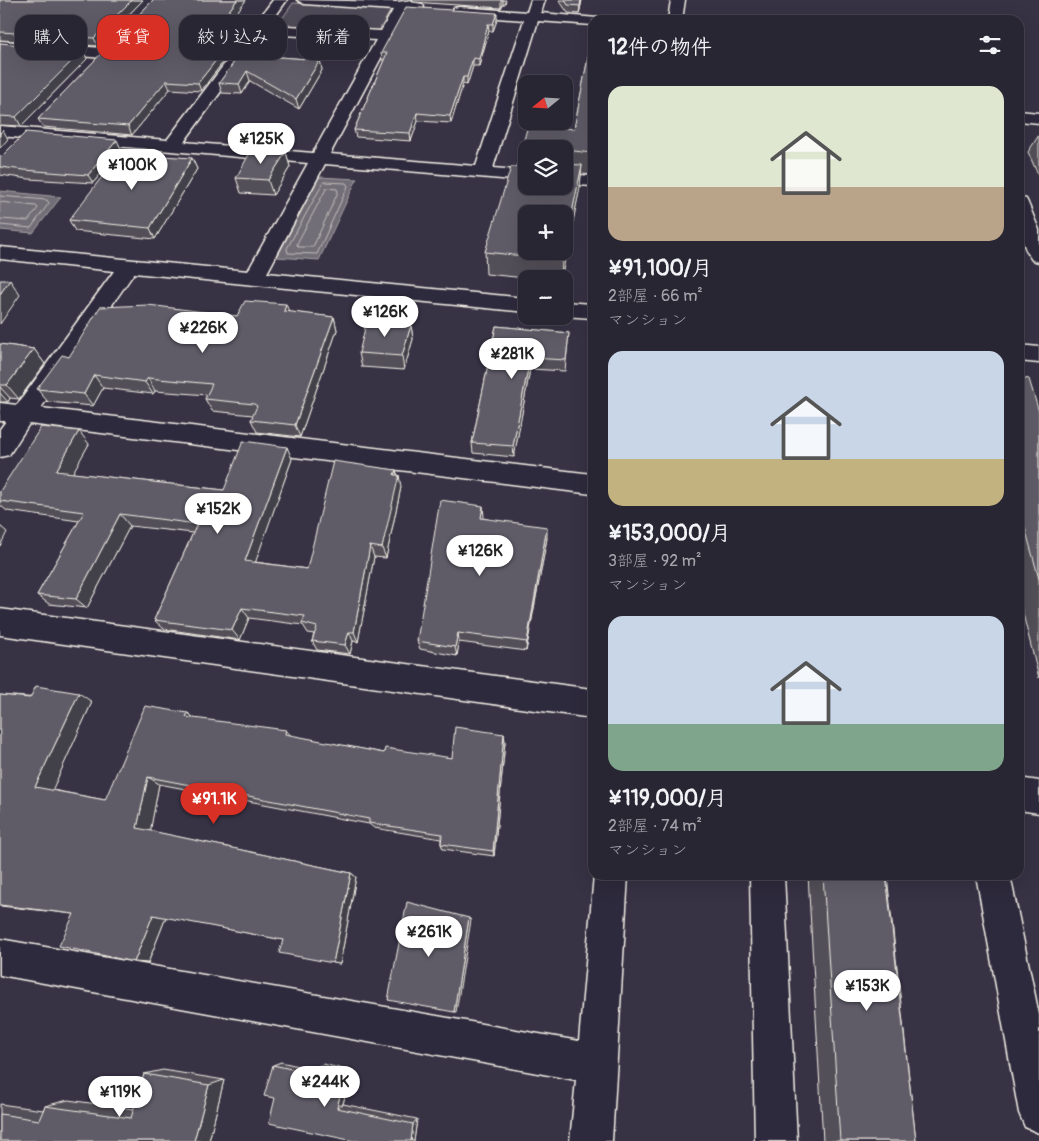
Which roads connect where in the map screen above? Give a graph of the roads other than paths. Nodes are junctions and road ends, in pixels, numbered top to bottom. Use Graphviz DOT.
graph roads {
  1 [pos="280,0"];
  2 [pos="304,0"];
  3 [pos="538,0"];
  4 [pos="678,0"];
  5 [pos="404,3"];
  6 [pos="430,8"];
  7 [pos="449,10"];
  8 [pos="270,15"];
  9 [pos="676,15"];
  10 [pos="533,16"];
  11 [pos="588,21"];
  12 [pos="287,31"];
  13 [pos="384,36"];
  14 [pos="0,45"];
  15 [pos="97,53"];
  16 [pos="97,59"];
  17 [pos="237,60"];
  18 [pos="90,66"];
  19 [pos="1024,116"];
  20 [pos="1039,118"];
  21 [pos="39,120"];
  22 [pos="0,131"];
  23 [pos="26,133"];
  24 [pos="13,146"];
  25 [pos="172,146"];
  26 [pos="318,158"];
  27 [pos="482,172"];
  28 [pos="518,175"];
  29 [pos="573,180"];
  30 [pos="588,182"];
  31 [pos="1024,217"];
  32 [pos="0,253"];
  33 [pos="1039,256"];
  34 [pos="128,266"];
  35 [pos="254,278"];
  36 [pos="518,304"];
  37 [pos="573,310"];
  38 [pos="588,311"];
  39 [pos="1024,354"];
  40 [pos="1039,355"];
  41 [pos="0,412"];
  42 [pos="24,415"];
  43 [pos="0,448"];
  44 [pos="588,484"];
  45 [pos="0,622"];
  46 [pos="588,703"];
  47 [pos="1024,795"];
  48 [pos="1039,797"];
  49 [pos="611,880"];
  50 [pos="767,880"];
  51 [pos="994,880"];
  52 [pos="0,957"];
  53 [pos="596,1064"];
  54 [pos="1039,1113"];
  55 [pos="590,1141"];
  56 [pos="776,1141"];
  1 -- 8 [label="street"];
  2 -- 5 [label="street"];
  3 -- 10 [label="street"];
  4 -- 9 [label="street"];
  5 -- 6 [label="street"];
  5 -- 13 [label="street"];
  7 -- 10 [label="street"];
  10 -- 11 [label="street"];
  10 -- 27 [label="street"];
  12 -- 13 [label="street"];
  13 -- 26 [label="street"];
  14 -- 15 [label="street"];
  16 -- 18 [label="street"];
  17 -- 25 [label="street"];
  19 -- 20 [label="street"];
  21 -- 23 [label="street"];
  22 -- 23 [label="street"];
  23 -- 24 [label="street"];
  23 -- 25 [label="street"];
  25 -- 26 [label="street"];
  26 -- 27 [label="street"];
  26 -- 35 [label="street"];
  27 -- 28 [label="street"];
  29 -- 30 [label="street"];
  31 -- 33 [label="street"];
  32 -- 34 [label="street"];
  34 -- 35 [label="street"];
  34 -- 42 [label="street"];
  35 -- 36 [label="street"];
  37 -- 38 [label="street"];
  39 -- 40 [label="street"];
  41 -- 42 [label="street"];
  42 -- 43 [label="street"];
  42 -- 44 [label="street"];
  45 -- 46 [label="street"];
  47 -- 48 [label="street"];
  49 -- 53 [label="street"];
  50 -- 56 [label="street"];
  51 -- 54 [label="street"];
  52 -- 53 [label="street"];
  53 -- 55 [label="street"];
}
